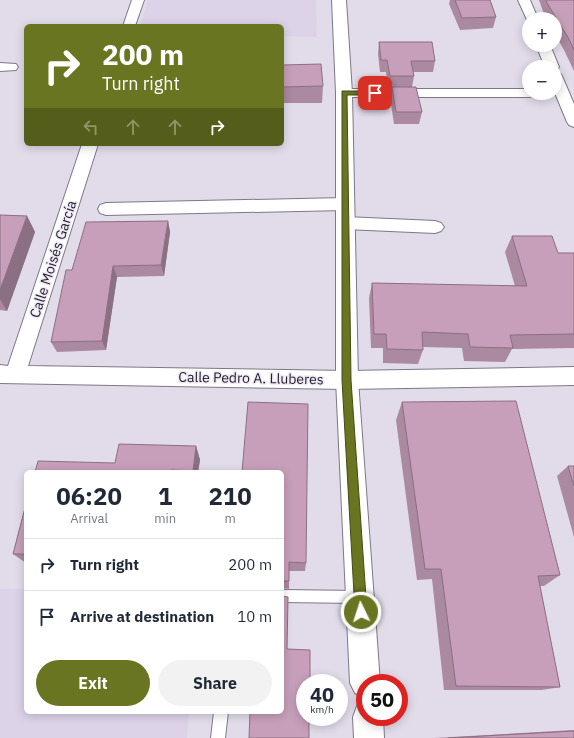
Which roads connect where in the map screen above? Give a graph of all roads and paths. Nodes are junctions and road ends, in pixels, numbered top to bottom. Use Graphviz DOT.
graph roads {
  1 [pos="138,0"];
  2 [pos="339,0"];
  3 [pos="524,0"];
  4 [pos="529,12"];
  5 [pos="130,24"];
  6 [pos="344,93"];
  7 [pos="522,93"];
  8 [pos="564,93"];
  9 [pos="574,122"];
  10 [pos="89,146"];
  11 [pos="106,210"];
  12 [pos="345,214"];
  13 [pos="435,227"];
  14 [pos="7,374"];
  15 [pos="574,376"];
  16 [pos="346,380"];
  17 [pos="284,596"];
  18 [pos="360,597"];
  19 [pos="365,674"];
  20 [pos="220,714"];
  21 [pos="368,726"];
  22 [pos="218,738"];
  23 [pos="369,738"];
  1 -- 5 [label="street"];
  2 -- 6 [label="main road"];
  3 -- 4 [label="street"];
  6 -- 7 [label="street"];
  6 -- 12 [label="main road"];
  8 -- 9 [label="street"];
  10 -- 14 [label="street, Calle Moisés García"];
  11 -- 12 [label="street"];
  12 -- 13 [label="street"];
  12 -- 16 [label="main road"];
  14 -- 16 [label="street, Calle Pedro A. Lluberes"];
  15 -- 16 [label="street, Calle Pedro A. Lluberes"];
  16 -- 18 [label="main road"];
  17 -- 18 [label="lane"];
  18 -- 19 [label="main road"];
  20 -- 22 [label="lane"];
  21 -- 23 [label="main road"];
}
